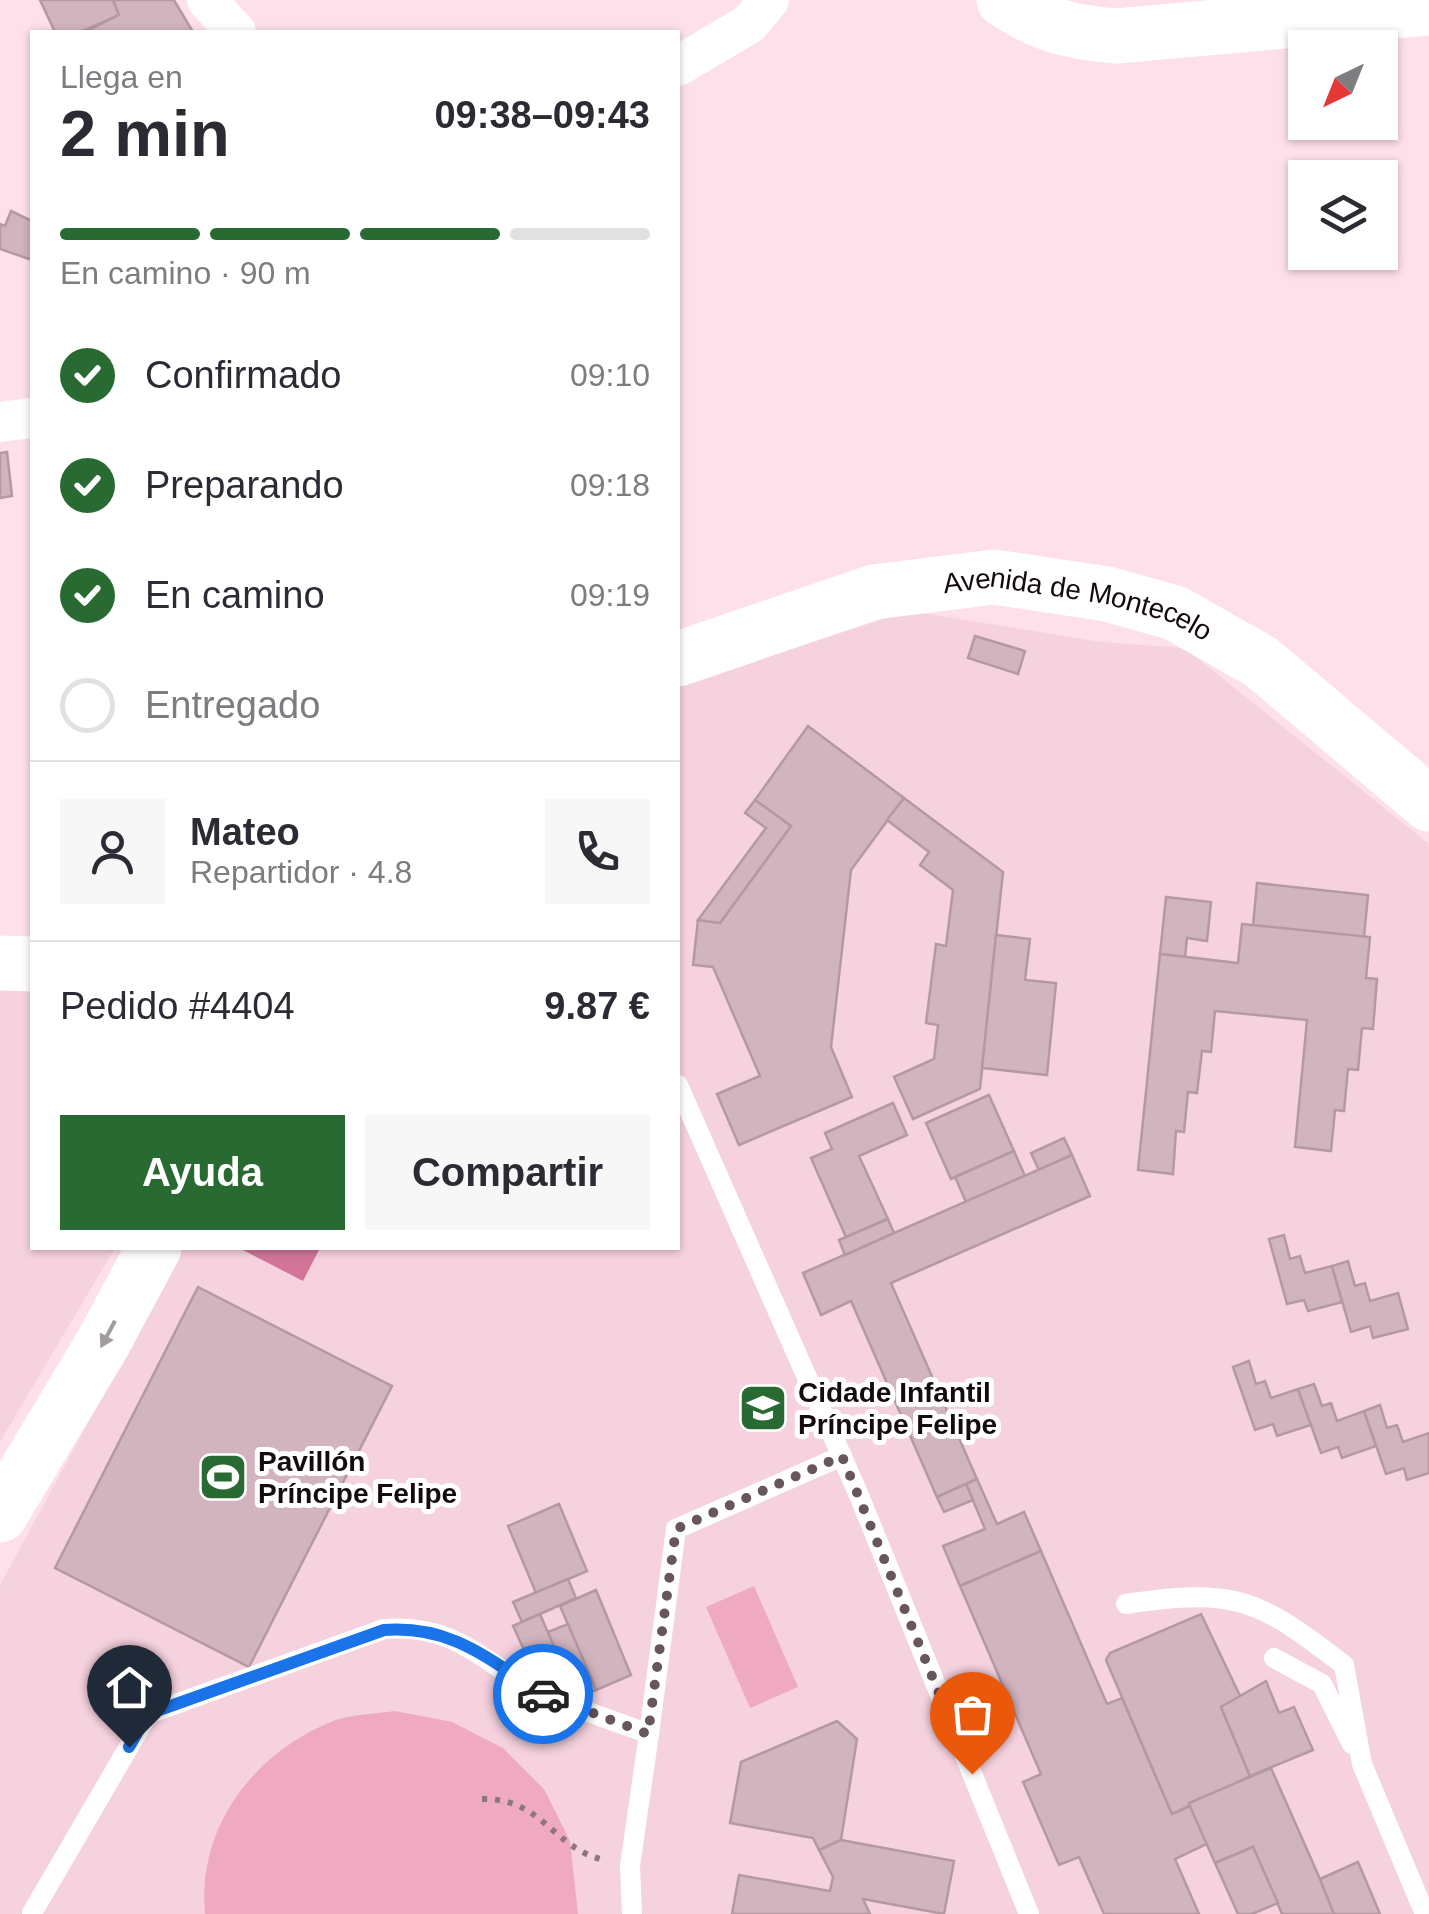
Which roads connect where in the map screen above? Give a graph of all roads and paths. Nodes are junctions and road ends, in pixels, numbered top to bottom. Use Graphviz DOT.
graph roads {
  1 [pos="207,0"];
  2 [pos="769,0"];
  3 [pos="1004,0"];
  4 [pos="1429,8"];
  5 [pos="234,30"];
  6 [pos="680,65"];
  7 [pos="30,418"];
  8 [pos="0,422"];
  9 [pos="680,657"];
  10 [pos="1429,804"];
  11 [pos="0,962"];
  12 [pos="30,964"];
  13 [pos="680,1090"];
  14 [pos="153,1250"];
  15 [pos="842,1456"];
  16 [pos="0,1515"];
  17 [pos="1126,1604"];
  18 [pos="1274,1658"];
  19 [pos="648,1734"];
  20 [pos="1362,1764"];
  21 [pos="482,1799"];
  22 [pos="630,1866"];
  23 [pos="32,1913"];
  24 [pos="632,1914"];
  25 [pos="1029,1914"];
  26 [pos="1425,1914"];
  1 -- 5 [label="street"];
  2 -- 6 [label="street"];
  3 -- 4 [label="street"];
  7 -- 8 [label="street"];
  9 -- 10 [label="street, Avenida de Montecelo"];
  11 -- 12 [label="street"];
  13 -- 15 [label="lane"];
  14 -- 16 [label="street, one-way"];
  15 -- 19 [label="lane"];
  15 -- 25 [label="lane"];
  17 -- 20 [label="lane"];
  18 -- 20 [label="lane"];
  19 -- 22 [label="lane"];
  19 -- 23 [label="lane"];
  20 -- 26 [label="lane"];
  21 -- 22 [label="path"];
  22 -- 24 [label="lane"];
}
